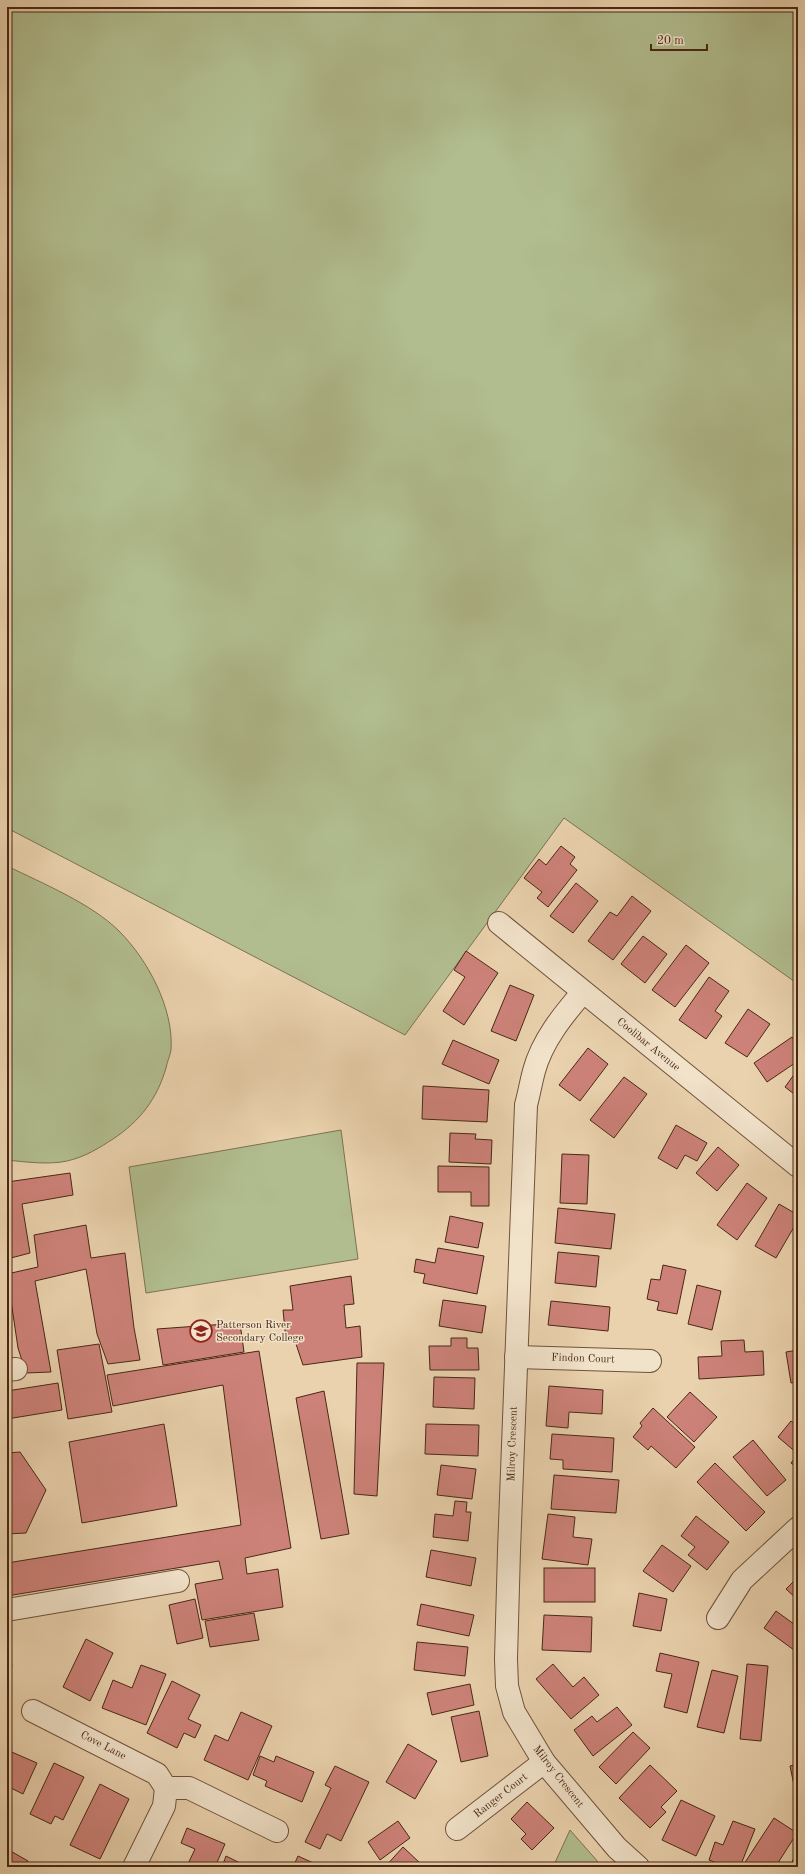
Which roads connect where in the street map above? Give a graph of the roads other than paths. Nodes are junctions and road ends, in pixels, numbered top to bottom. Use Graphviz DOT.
graph roads {
  1 [pos="499,923"];
  2 [pos="583,992"];
  3 [pos="798,1166"];
  4 [pos="516,1356"];
  5 [pos="650,1362"];
  6 [pos="798,1528"];
  7 [pos="178,1581"];
  8 [pos="7,1610"];
  9 [pos="718,1618"];
  10 [pos="33,1711"];
  11 [pos="544,1762"];
  12 [pos="166,1788"];
  13 [pos="457,1829"];
  14 [pos="277,1831"];
  15 [pos="134,1867"];
  16 [pos="638,1867"];
  1 -- 2 [label="street, Coolibar Avenue"];
  2 -- 3 [label="street, Coolibar Avenue"];
  2 -- 4 [label="street, Milroy Crescent"];
  4 -- 5 [label="street, Findon Court"];
  4 -- 11 [label="street, Milroy Crescent"];
  6 -- 9 [label="street"];
  7 -- 8 [label="street"];
  10 -- 12 [label="street, Cove Lane"];
  11 -- 13 [label="street, Ranger Court"];
  11 -- 16 [label="street, Milroy Crescent"];
  12 -- 14 [label="street"];
  12 -- 15 [label="street"];
}
